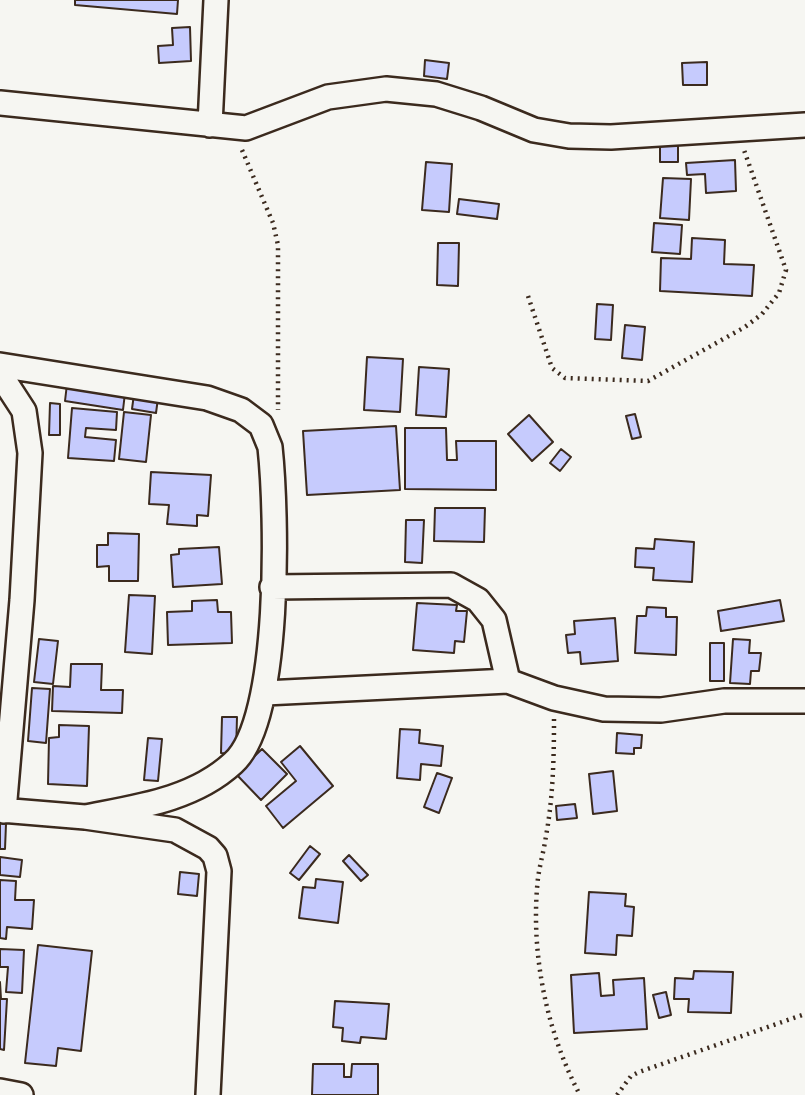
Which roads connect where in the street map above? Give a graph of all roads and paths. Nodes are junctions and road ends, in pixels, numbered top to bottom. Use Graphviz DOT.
graph roads {
  1 [pos="216,0"];
  2 [pos="0,103"];
  3 [pos="218,125"];
  4 [pos="805,125"];
  5 [pos="737,129"];
  6 [pos="528,296"];
  7 [pos="0,365"];
  8 [pos="0,374"];
  9 [pos="278,419"];
  10 [pos="272,587"];
  11 [pos="508,681"];
  12 [pos="265,693"];
  13 [pos="554,698"];
  14 [pos="805,701"];
  15 [pos="2,811"];
  16 [pos="85,817"];
  17 [pos="805,1014"];
  18 [pos="0,1091"];
  19 [pos="21,1095"];
  20 [pos="208,1095"];
  21 [pos="580,1095"];
  22 [pos="617,1095"];
  1 -- 3 [label="street"];
  2 -- 3 [label="street"];
  3 -- 5 [label="street"];
  3 -- 9 [label="path"];
  4 -- 5 [label="street"];
  5 -- 6 [label="path"];
  7 -- 10 [label="street"];
  8 -- 15 [label="street"];
  10 -- 11 [label="street"];
  10 -- 12 [label="street"];
  11 -- 12 [label="street"];
  11 -- 13 [label="street"];
  12 -- 16 [label="street"];
  13 -- 14 [label="street"];
  13 -- 21 [label="path"];
  15 -- 16 [label="street"];
  16 -- 20 [label="street"];
  17 -- 22 [label="path"];
  18 -- 19 [label="street"];
}
